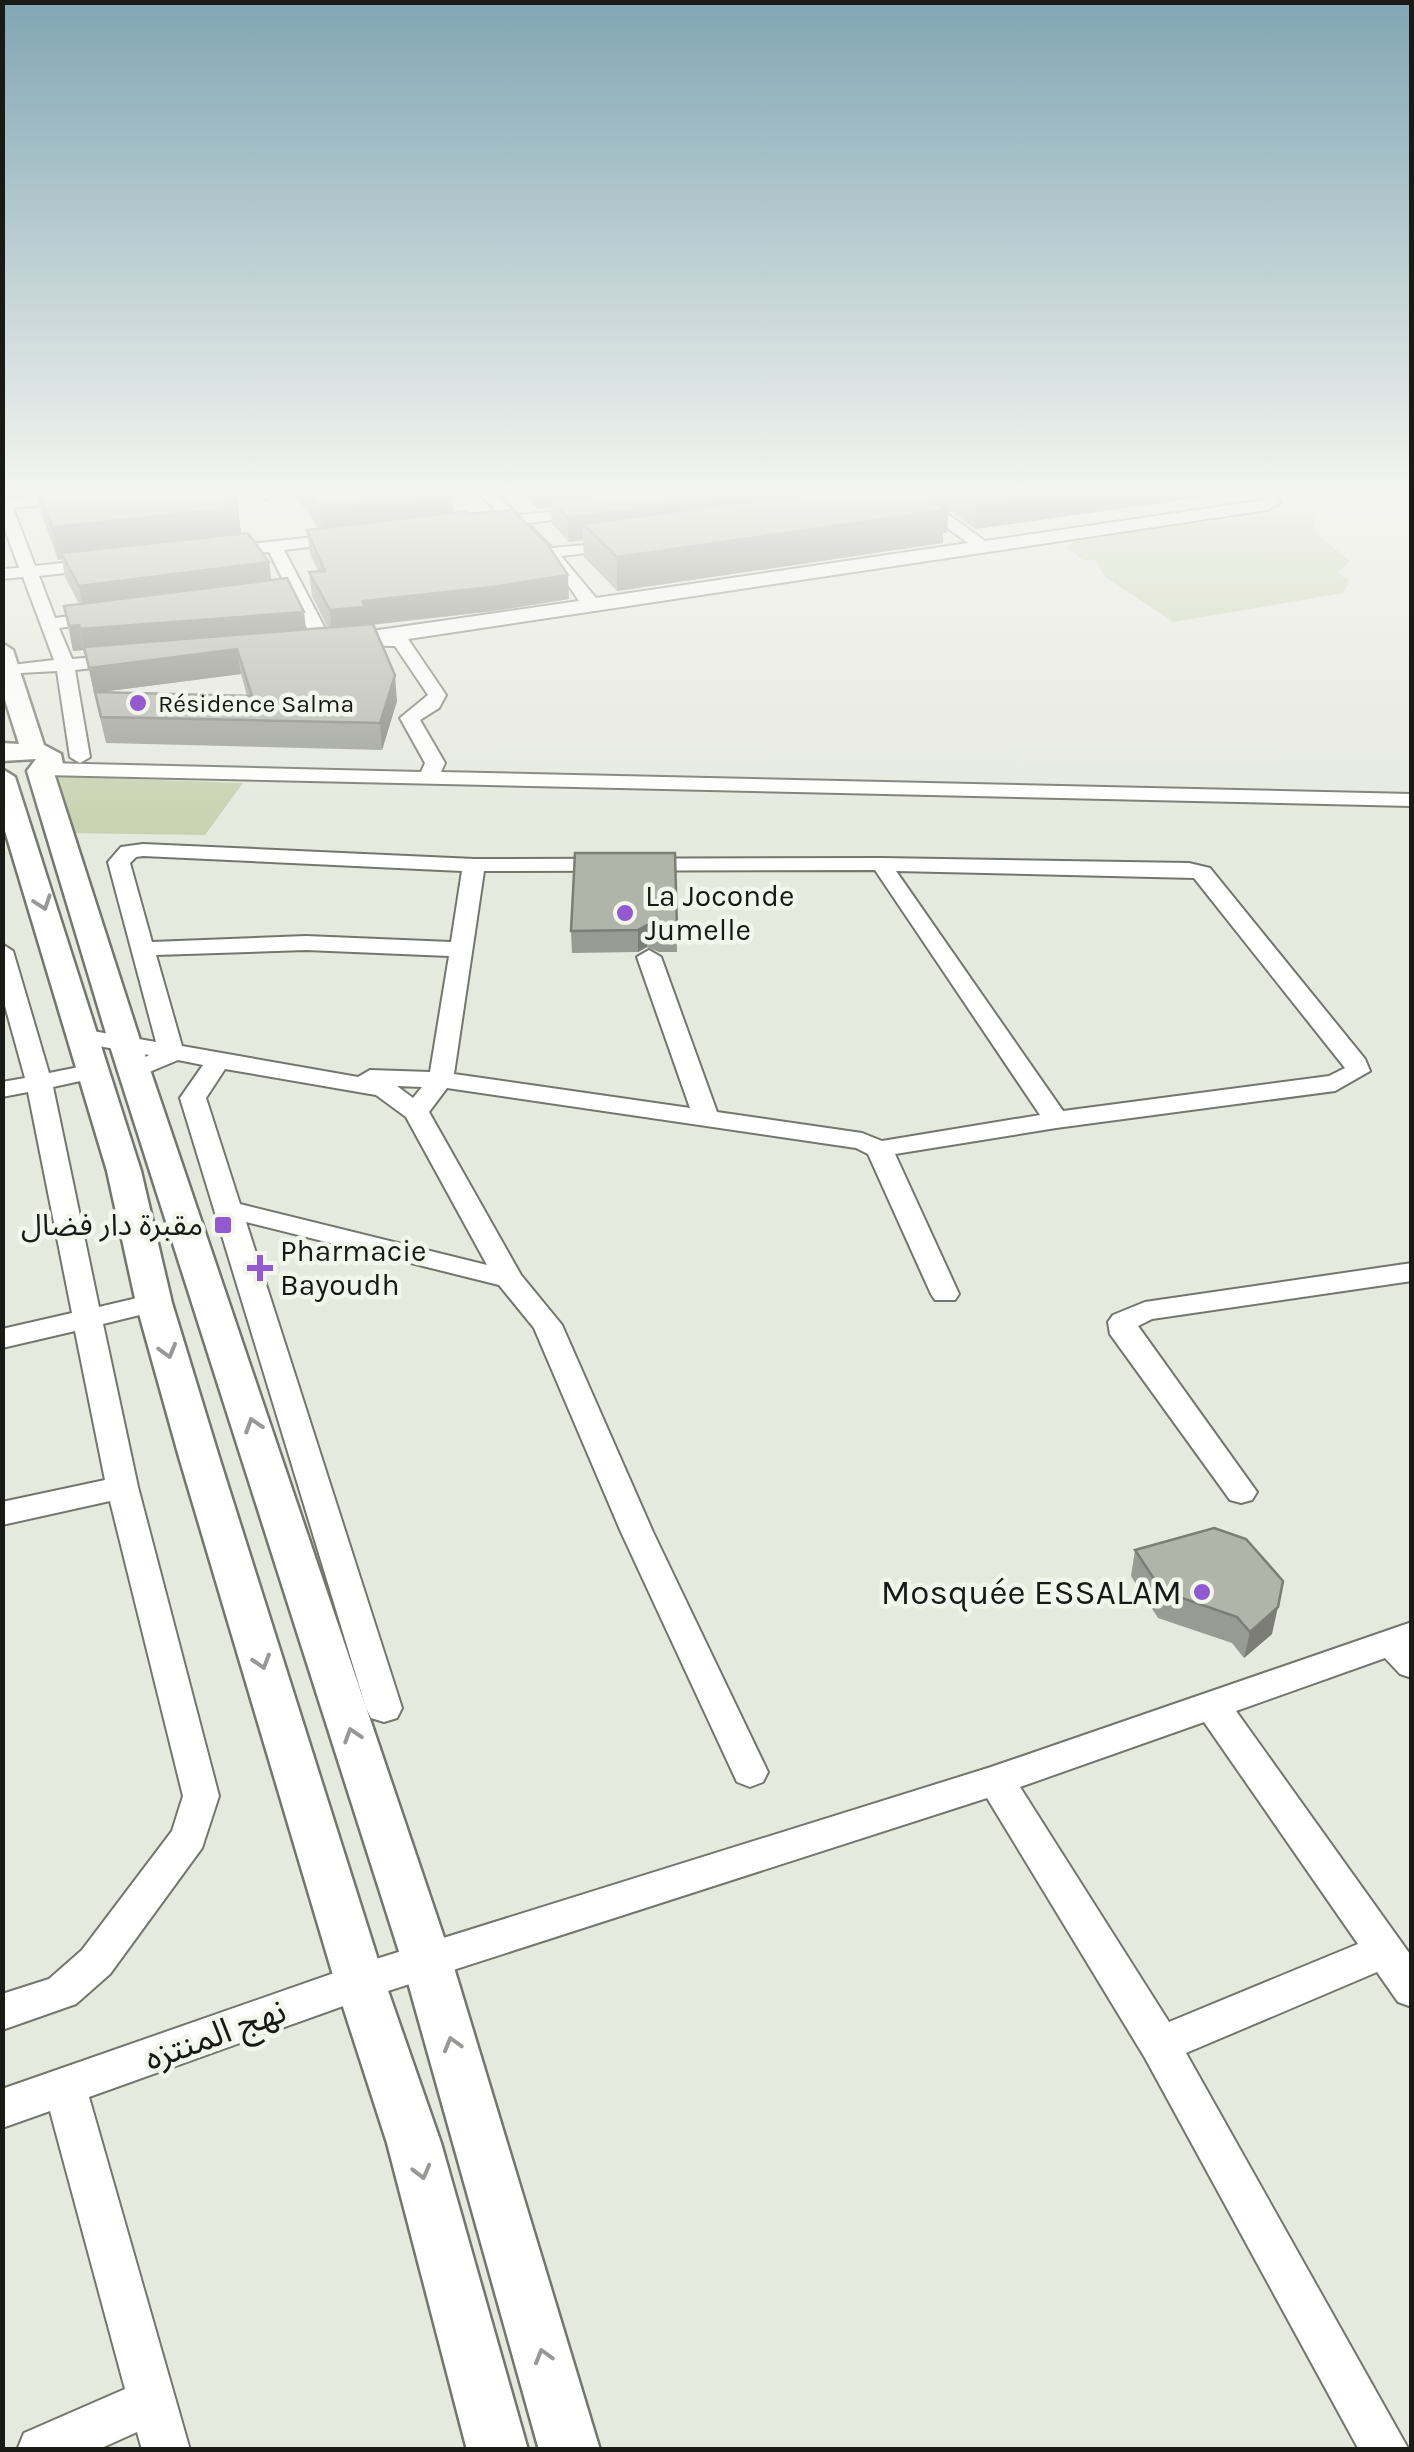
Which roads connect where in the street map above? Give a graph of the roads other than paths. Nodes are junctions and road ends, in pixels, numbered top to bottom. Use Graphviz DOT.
graph roads {
  1 [pos="41,604"];
  2 [pos="292,604"];
  3 [pos="587,604"];
  4 [pos="123,610"];
  5 [pos="47,620"];
  6 [pos="379,638"];
  7 [pos="144,658"];
  8 [pos="6,660"];
  9 [pos="65,664"];
  10 [pos="28,762"];
  11 [pos="131,770"];
  12 [pos="428,778"];
  13 [pos="1412,800"];
  14 [pos="12,841"];
  15 [pos="881,864"];
  16 [pos="474,866"];
  17 [pos="146,949"];
  18 [pos="458,949"];
  19 [pos="2,951"];
  20 [pos="649,957"];
  21 [pos="121,1055"];
  22 [pos="218,1060"];
  23 [pos="326,1077"];
  24 [pos="441,1080"];
  25 [pos="39,1082"];
  26 [pos="2,1090"];
  27 [pos="416,1112"];
  28 [pos="706,1118"];
  29 [pos="1056,1120"];
  30 [pos="879,1149"];
  31 [pos="226,1209"];
  32 [pos="1412,1272"];
  33 [pos="509,1279"];
  34 [pos="945,1294"];
  35 [pos="154,1303"];
  36 [pos="90,1318"];
  37 [pos="2,1339"];
  38 [pos="122,1487"];
  39 [pos="1242,1492"];
  40 [pos="2,1514"];
  41 [pos="1405,1648"];
  42 [pos="1213,1706"];
  43 [pos="384,1708"];
  44 [pos="750,1772"];
  45 [pos="996,1780"];
  46 [pos="1385,1951"];
  47 [pos="427,1961"];
  48 [pos="360,1982"];
  49 [pos="1412,1990"];
  50 [pos="2,2012"];
  51 [pos="1160,2045"];
  52 [pos="65,2088"];
  53 [pos="2,2110"];
  54 [pos="154,2400"];
  55 [pos="41,2450"];
  56 [pos="166,2450"];
  57 [pos="498,2450"];
  58 [pos="570,2450"];
  59 [pos="1386,2450"];
  1 -- 5 [label="street"];
  2 -- 6 [label="street"];
  3 -- 6 [label="street"];
  4 -- 5 [label="street"];
  5 -- 9 [label="street"];
  6 -- 12 [label="street"];
  7 -- 9 [label="street"];
  8 -- 9 [label="street"];
  8 -- 10 [label="main road"];
  9 -- 10 [label="street"];
  10 -- 11 [label="street"];
  10 -- 11 [label="street"];
  10 -- 14 [label="main road"];
  10 -- 21 [label="main road"];
  11 -- 12 [label="street"];
  12 -- 13 [label="street"];
  14 -- 21 [label="main road, one-way"];
  15 -- 16 [label="street"];
  15 -- 29 [label="street"];
  15 -- 29 [label="street"];
  16 -- 17 [label="street"];
  16 -- 18 [label="street"];
  17 -- 18 [label="street"];
  17 -- 21 [label="street"];
  18 -- 24 [label="street"];
  19 -- 25 [label="street"];
  20 -- 28 [label="street"];
  21 -- 22 [label="street"];
  21 -- 25 [label="street"];
  21 -- 35 [label="main road"];
  47 -- 21 [label="main road, one-way"];
  22 -- 23 [label="street"];
  22 -- 31 [label="street"];
  23 -- 24 [label="street"];
  23 -- 27 [label="street"];
  24 -- 27 [label="street"];
  24 -- 28 [label="street"];
  25 -- 26 [label="street"];
  25 -- 36 [label="street"];
  27 -- 33 [label="street"];
  28 -- 30 [label="street"];
  29 -- 30 [label="street"];
  30 -- 34 [label="street"];
  31 -- 33 [label="street"];
  31 -- 43 [label="street"];
  32 -- 39 [label="street"];
  33 -- 44 [label="street"];
  35 -- 36 [label="street"];
  35 -- 48 [label="main road, one-way"];
  36 -- 37 [label="street"];
  36 -- 38 [label="street"];
  38 -- 40 [label="street"];
  38 -- 50 [label="street"];
  41 -- 42 [label="street, نهج المنتزه"];
  42 -- 45 [label="street, نهج المنتزه"];
  42 -- 46 [label="street"];
  45 -- 47 [label="street, نهج المنتزه"];
  45 -- 51 [label="street"];
  46 -- 49 [label="street"];
  46 -- 51 [label="street"];
  47 -- 48 [label="street, نهج المنتزه"];
  58 -- 47 [label="main road, one-way"];
  48 -- 52 [label="street, نهج المنتزه"];
  48 -- 57 [label="main road, one-way"];
  51 -- 59 [label="street"];
  52 -- 53 [label="street, نهج المنتزه"];
  52 -- 54 [label="street"];
  54 -- 55 [label="street"];
  54 -- 56 [label="street"];
}
